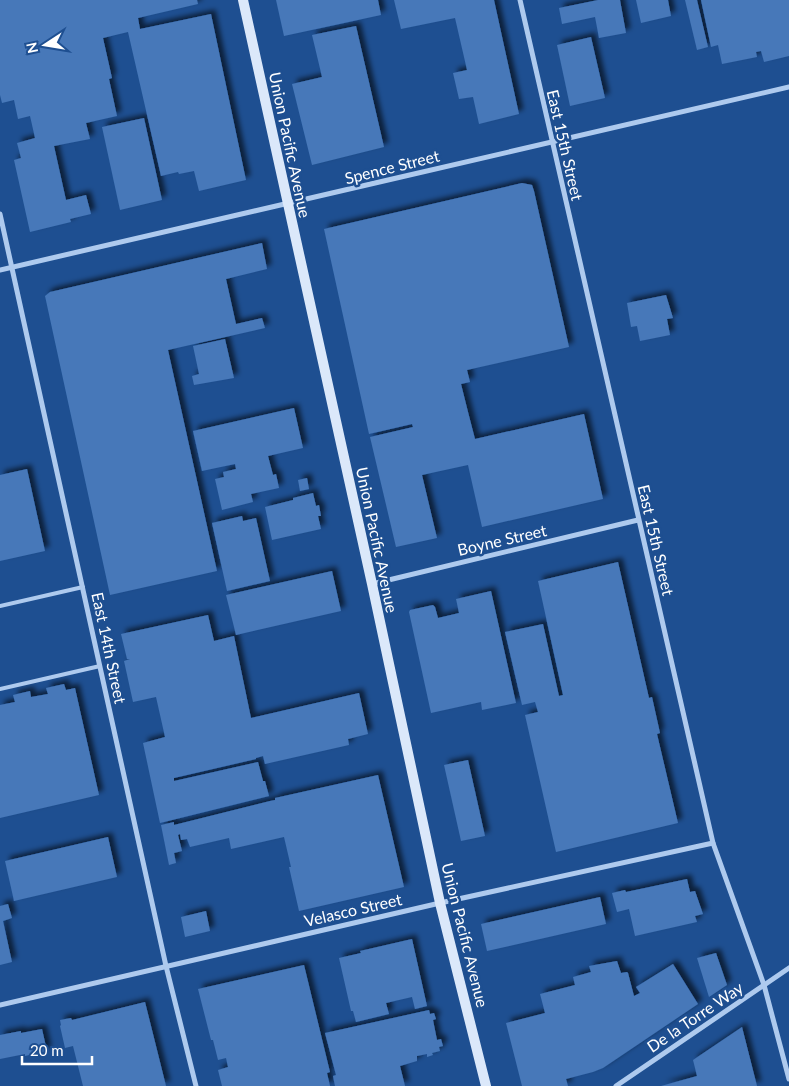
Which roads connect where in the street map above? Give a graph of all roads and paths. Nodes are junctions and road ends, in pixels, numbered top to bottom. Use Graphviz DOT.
graph roads {
  1 [pos="243,0"];
  2 [pos="520,0"];
  3 [pos="789,87"];
  4 [pos="551,141"];
  5 [pos="287,205"];
  6 [pos="0,214"];
  7 [pos="12,267"];
  8 [pos="0,270"];
  9 [pos="638,520"];
  10 [pos="372,584"];
  11 [pos="83,587"];
  12 [pos="0,606"];
  13 [pos="100,666"];
  14 [pos="0,689"];
  15 [pos="713,843"];
  16 [pos="440,903"];
  17 [pos="166,966"];
  18 [pos="789,968"];
  19 [pos="764,985"];
  20 [pos="0,1005"];
  21 [pos="789,1079"];
  22 [pos="196,1086"];
  23 [pos="486,1086"];
  24 [pos="616,1086"];
  1 -- 5 [label="street, Union Pacific Avenue"];
  2 -- 4 [label="street, East 15th Street"];
  3 -- 4 [label="street, Spence Street"];
  4 -- 5 [label="street, Spence Street"];
  4 -- 9 [label="street, East 15th Street"];
  5 -- 7 [label="street, Spence Street"];
  5 -- 10 [label="street, Union Pacific Avenue"];
  6 -- 7 [label="street, East 14th Street"];
  7 -- 8 [label="street, Spence Street"];
  7 -- 11 [label="street, East 14th Street"];
  9 -- 10 [label="street, Boyne Street"];
  9 -- 15 [label="street, East 15th Street"];
  10 -- 16 [label="street, Union Pacific Avenue"];
  11 -- 12 [label="lane"];
  11 -- 13 [label="street, East 14th Street"];
  13 -- 14 [label="lane"];
  13 -- 17 [label="street, East 14th Street"];
  15 -- 16 [label="street, Velasco Street"];
  15 -- 19 [label="street, East 15th Street"];
  16 -- 17 [label="street, Velasco Street"];
  16 -- 23 [label="street, Union Pacific Avenue"];
  17 -- 20 [label="street, Velasco Street"];
  17 -- 22 [label="street, East 14th Street"];
  18 -- 19 [label="street, De la Torre Way"];
  19 -- 21 [label="street, East 15th Street"];
  19 -- 24 [label="street, De la Torre Way"];
}
